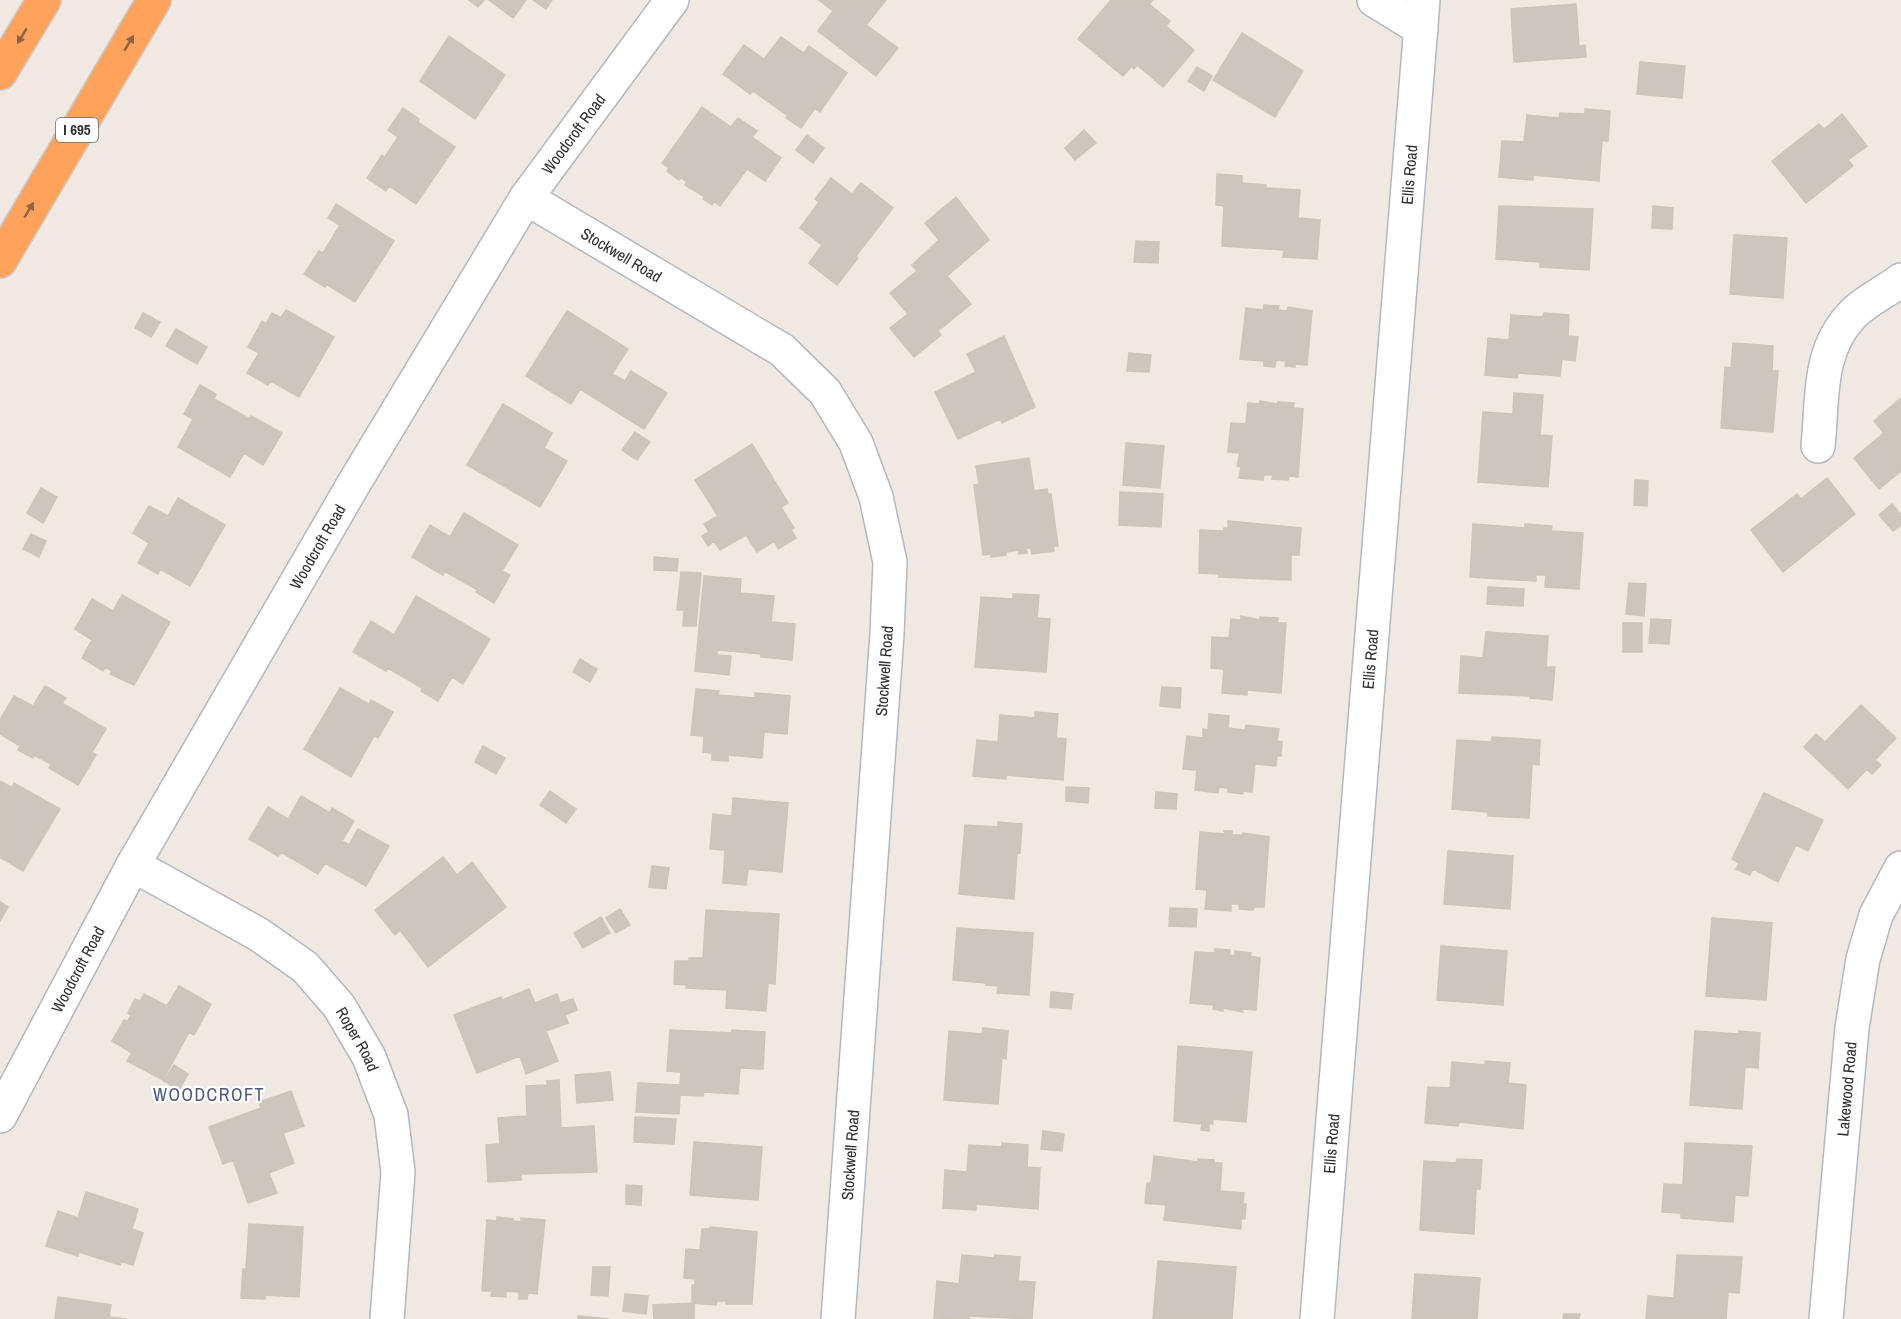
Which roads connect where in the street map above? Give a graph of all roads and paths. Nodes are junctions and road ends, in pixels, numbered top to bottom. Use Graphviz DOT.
graph roads {
  1 [pos="44,0"];
  2 [pos="154,0"];
  3 [pos="672,0"];
  4 [pos="1374,0"];
  5 [pos="1422,14"];
  6 [pos="0,73"];
  7 [pos="526,198"];
  8 [pos="0,261"];
  9 [pos="1901,280"];
  10 [pos="1818,446"];
  11 [pos="133,865"];
  12 [pos="1901,868"];
  13 [pos="0,1116"];
  14 [pos="387,1319"];
  15 [pos="838,1319"];
  16 [pos="1317,1319"];
  17 [pos="1826,1319"];
  1 -- 6 [label="highway, one-way"];
  8 -- 2 [label="highway, I 695, one-way"];
  3 -- 7 [label="street, Woodcroft Road"];
  4 -- 5 [label="street"];
  5 -- 16 [label="street, Ellis Road"];
  7 -- 11 [label="street, Woodcroft Road"];
  7 -- 15 [label="street, Stockwell Road"];
  9 -- 10 [label="street"];
  11 -- 13 [label="street, Woodcroft Road"];
  11 -- 14 [label="street, Roper Road"];
  12 -- 17 [label="street, Lakewood Road"];
}
